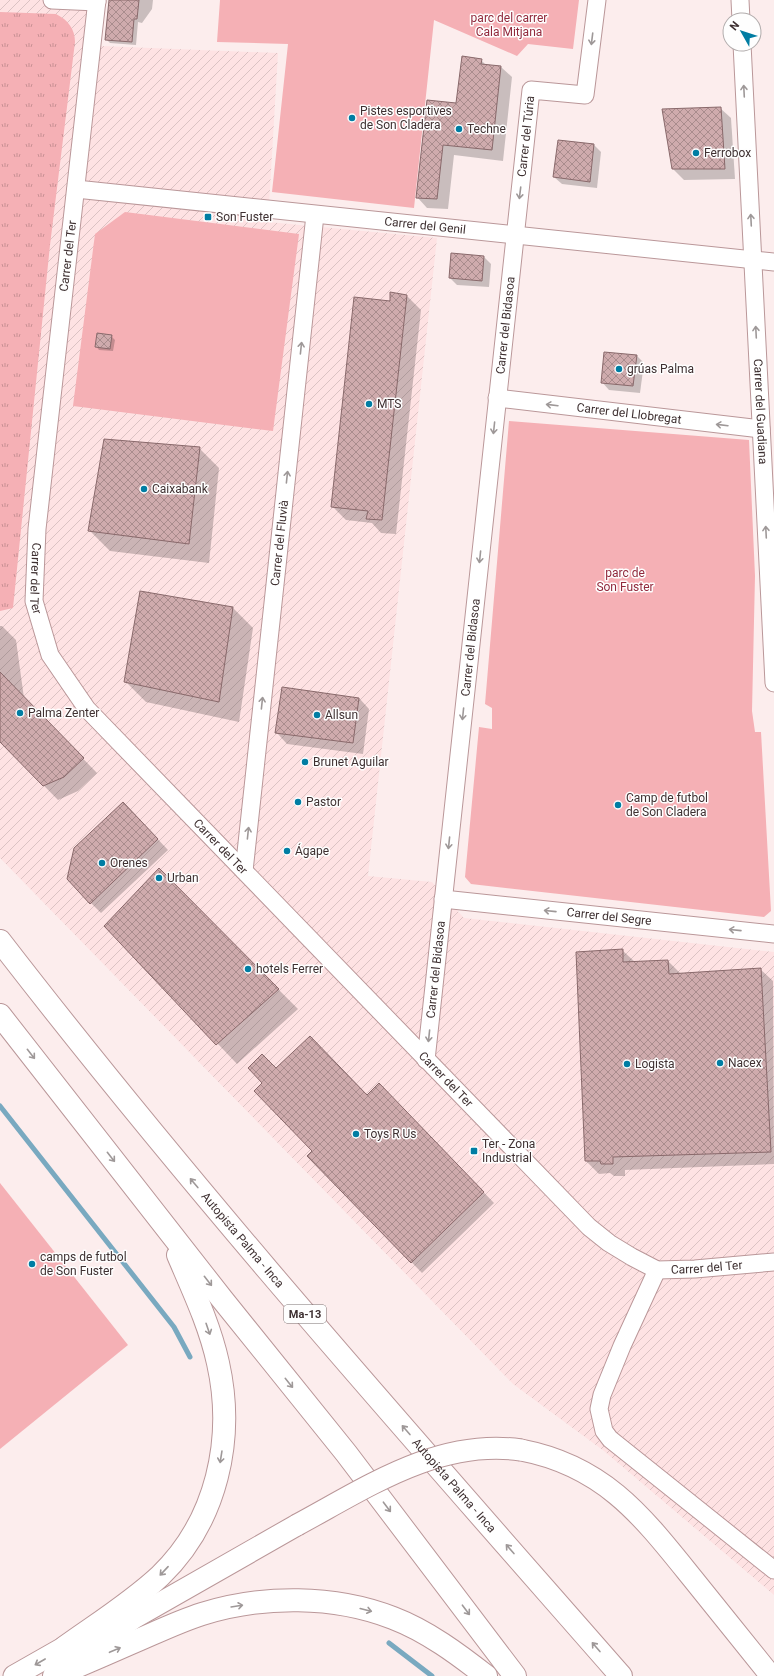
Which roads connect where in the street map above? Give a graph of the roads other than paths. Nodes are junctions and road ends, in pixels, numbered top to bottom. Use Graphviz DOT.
graph roads {
  1 [pos="52,0"];
  2 [pos="597,0"];
  3 [pos="740,0"];
  4 [pos="97,1"];
  5 [pos="741,12"];
  6 [pos="742,52"];
  7 [pos="76,189"];
  8 [pos="315,215"];
  9 [pos="515,236"];
  10 [pos="753,259"];
  11 [pos="774,262"];
  12 [pos="497,398"];
  13 [pos="761,429"];
  14 [pos="768,465"];
  15 [pos="774,683"];
  16 [pos="244,872"];
  17 [pos="443,899"];
  18 [pos="774,934"];
  19 [pos="0,941"];
  20 [pos="0,1015"];
  21 [pos="426,1060"];
  22 [pos="167,1228"];
  23 [pos="774,1262"];
  24 [pos="657,1270"];
  25 [pos="774,1570"];
  26 [pos="134,1618"];
  27 [pos="65,1647"];
  28 [pos="14,1676"];
  29 [pos="52,1676"];
  30 [pos="486,1676"];
  31 [pos="515,1676"];
  32 [pos="622,1676"];
  33 [pos="771,1676"];
  1 -- 4 [label="street"];
  2 -- 9 [label="street, Carrer del Túria, one-way"];
  3 -- 5 [label="street"];
  4 -- 7 [label="street, Carrer del Ter"];
  10 -- 6 [label="street, one-way"];
  7 -- 8 [label="street, Carrer del Genil"];
  7 -- 16 [label="street, Carrer del Ter"];
  8 -- 9 [label="street, Carrer del Genil"];
  16 -- 8 [label="street, Carrer del Fluvià, one-way"];
  9 -- 10 [label="street, Carrer del Genil"];
  9 -- 12 [label="street, Carrer del Bidasoa"];
  10 -- 11 [label="street, Carrer del Genil"];
  13 -- 10 [label="street, Carrer del Guadiana, one-way"];
  13 -- 12 [label="street, Carrer del Llobregat, one-way"];
  12 -- 17 [label="street, Carrer del Bidasoa, one-way"];
  13 -- 14 [label="street, Carrer del Guadiana"];
  15 -- 14 [label="street, Carrer del Guadiana, one-way"];
  16 -- 21 [label="street, Carrer del Ter"];
  18 -- 17 [label="street, Carrer del Segre, one-way"];
  17 -- 21 [label="street, Carrer del Bidasoa, one-way"];
  32 -- 19 [label="highway, Autopista Palma - Inca / Ma-13, one-way"];
  20 -- 22 [label="highway, one-way"];
  21 -- 24 [label="street, Carrer del Ter"];
  22 -- 27 [label="highway, one-way"];
  22 -- 31 [label="highway, one-way"];
  23 -- 24 [label="street, Carrer del Ter"];
  24 -- 25 [label="street"];
  26 -- 27 [label="street"];
  26 -- 29 [label="street"];
  26 -- 33 [label="street, bridge"];
  27 -- 28 [label="street, one-way"];
  29 -- 30 [label="highway, one-way"];
}
